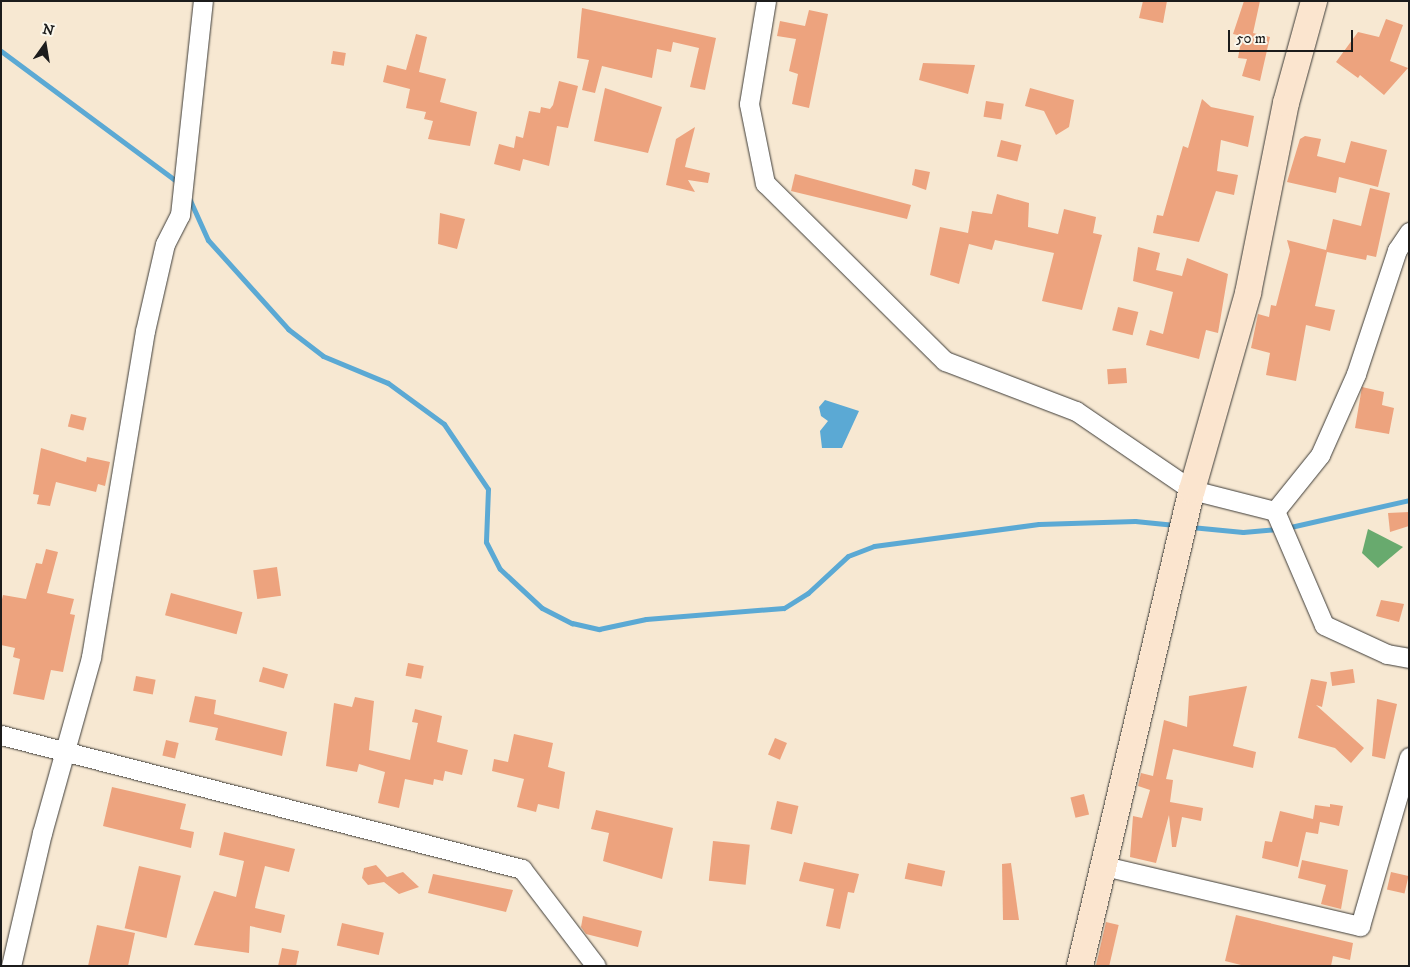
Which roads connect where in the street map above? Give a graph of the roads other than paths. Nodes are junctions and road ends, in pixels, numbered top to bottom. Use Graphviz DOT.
graph roads {
  1 [pos="203,1"];
  2 [pos="766,1"];
  3 [pos="1314,1"];
  4 [pos="1409,232"];
  5 [pos="1192,490"];
  6 [pos="1275,511"];
  7 [pos="1409,658"];
  8 [pos="1,735"];
  9 [pos="65,751"];
  10 [pos="1409,757"];
  11 [pos="1402,791"];
  12 [pos="1104,866"];
  13 [pos="11,966"];
  14 [pos="596,966"];
  15 [pos="1080,966"];
  1 -- 9 [label="street"];
  2 -- 5 [label="street"];
  3 -- 5 [label="street"];
  4 -- 6 [label="street"];
  5 -- 6 [label="street"];
  5 -- 12 [label="street"];
  6 -- 7 [label="street"];
  8 -- 9 [label="street"];
  9 -- 13 [label="street"];
  9 -- 14 [label="street"];
  10 -- 11 [label="street"];
  11 -- 12 [label="street"];
  12 -- 15 [label="street"];
}
